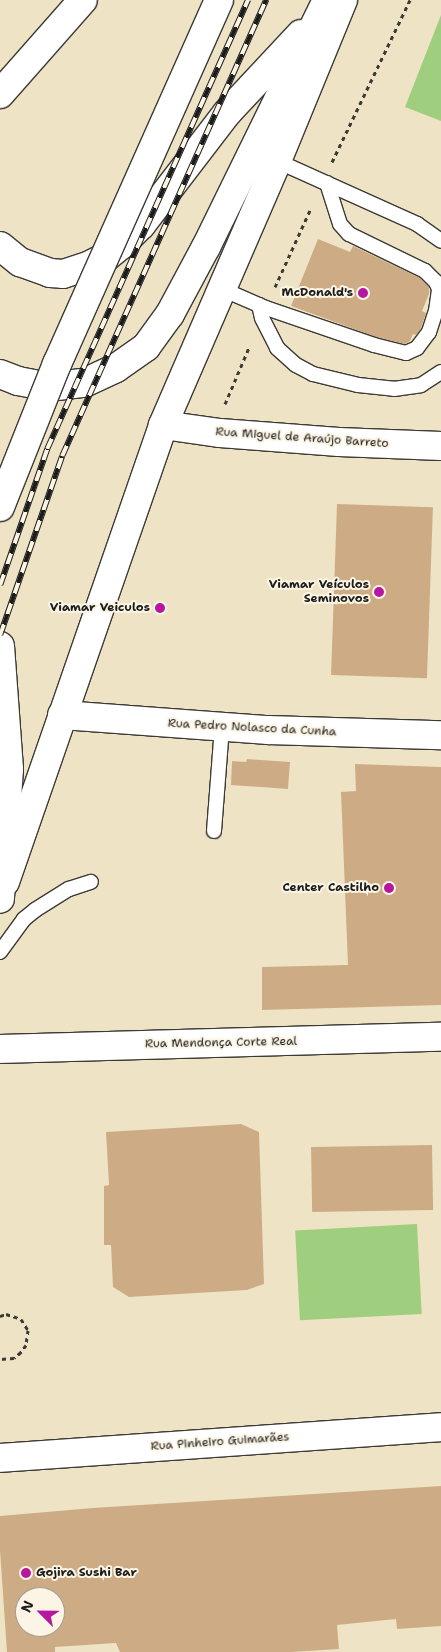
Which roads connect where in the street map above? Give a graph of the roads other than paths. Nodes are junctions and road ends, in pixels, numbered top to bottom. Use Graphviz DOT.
graph roads {
  1 [pos="83,0"];
  2 [pos="219,0"];
  3 [pos="343,0"];
  4 [pos="322,10"];
  5 [pos="0,94"];
  6 [pos="277,161"];
  7 [pos="325,182"];
  8 [pos="441,241"];
  9 [pos="0,246"];
  10 [pos="222,289"];
  11 [pos="262,311"];
  12 [pos="441,372"];
  13 [pos="0,374"];
  14 [pos="163,425"];
  15 [pos="441,446"];
  16 [pos="0,507"];
  17 [pos="0,646"];
  18 [pos="62,715"];
  19 [pos="215,727"];
  20 [pos="441,735"];
  21 [pos="214,831"];
  22 [pos="90,882"];
  23 [pos="1,896"];
  24 [pos="0,952"];
  25 [pos="441,1037"];
  26 [pos="0,1049"];
  27 [pos="441,1428"];
  28 [pos="0,1458"];
  1 -- 5 [label="main road"];
  2 -- 16 [label="main road, bridge"];
  3 -- 6 [label="main road"];
  4 -- 9 [label="main road"];
  4 -- 13 [label="main road"];
  6 -- 7 [label="lane"];
  6 -- 10 [label="main road"];
  7 -- 8 [label="lane"];
  7 -- 11 [label="lane"];
  10 -- 11 [label="lane"];
  10 -- 14 [label="main road"];
  11 -- 12 [label="lane"];
  14 -- 15 [label="main road, Rua Miguel de Araújo Barreto"];
  14 -- 18 [label="main road"];
  17 -- 23 [label="main road"];
  18 -- 19 [label="main road, Rua Pedro Nolasco da Cunha"];
  18 -- 23 [label="main road"];
  19 -- 20 [label="main road, Rua Pedro Nolasco da Cunha"];
  19 -- 21 [label="lane"];
  22 -- 24 [label="lane"];
  25 -- 26 [label="main road, Rua Mendonça Corte Real"];
  27 -- 28 [label="main road, Rua Pinheiro Guimarães"];
}
